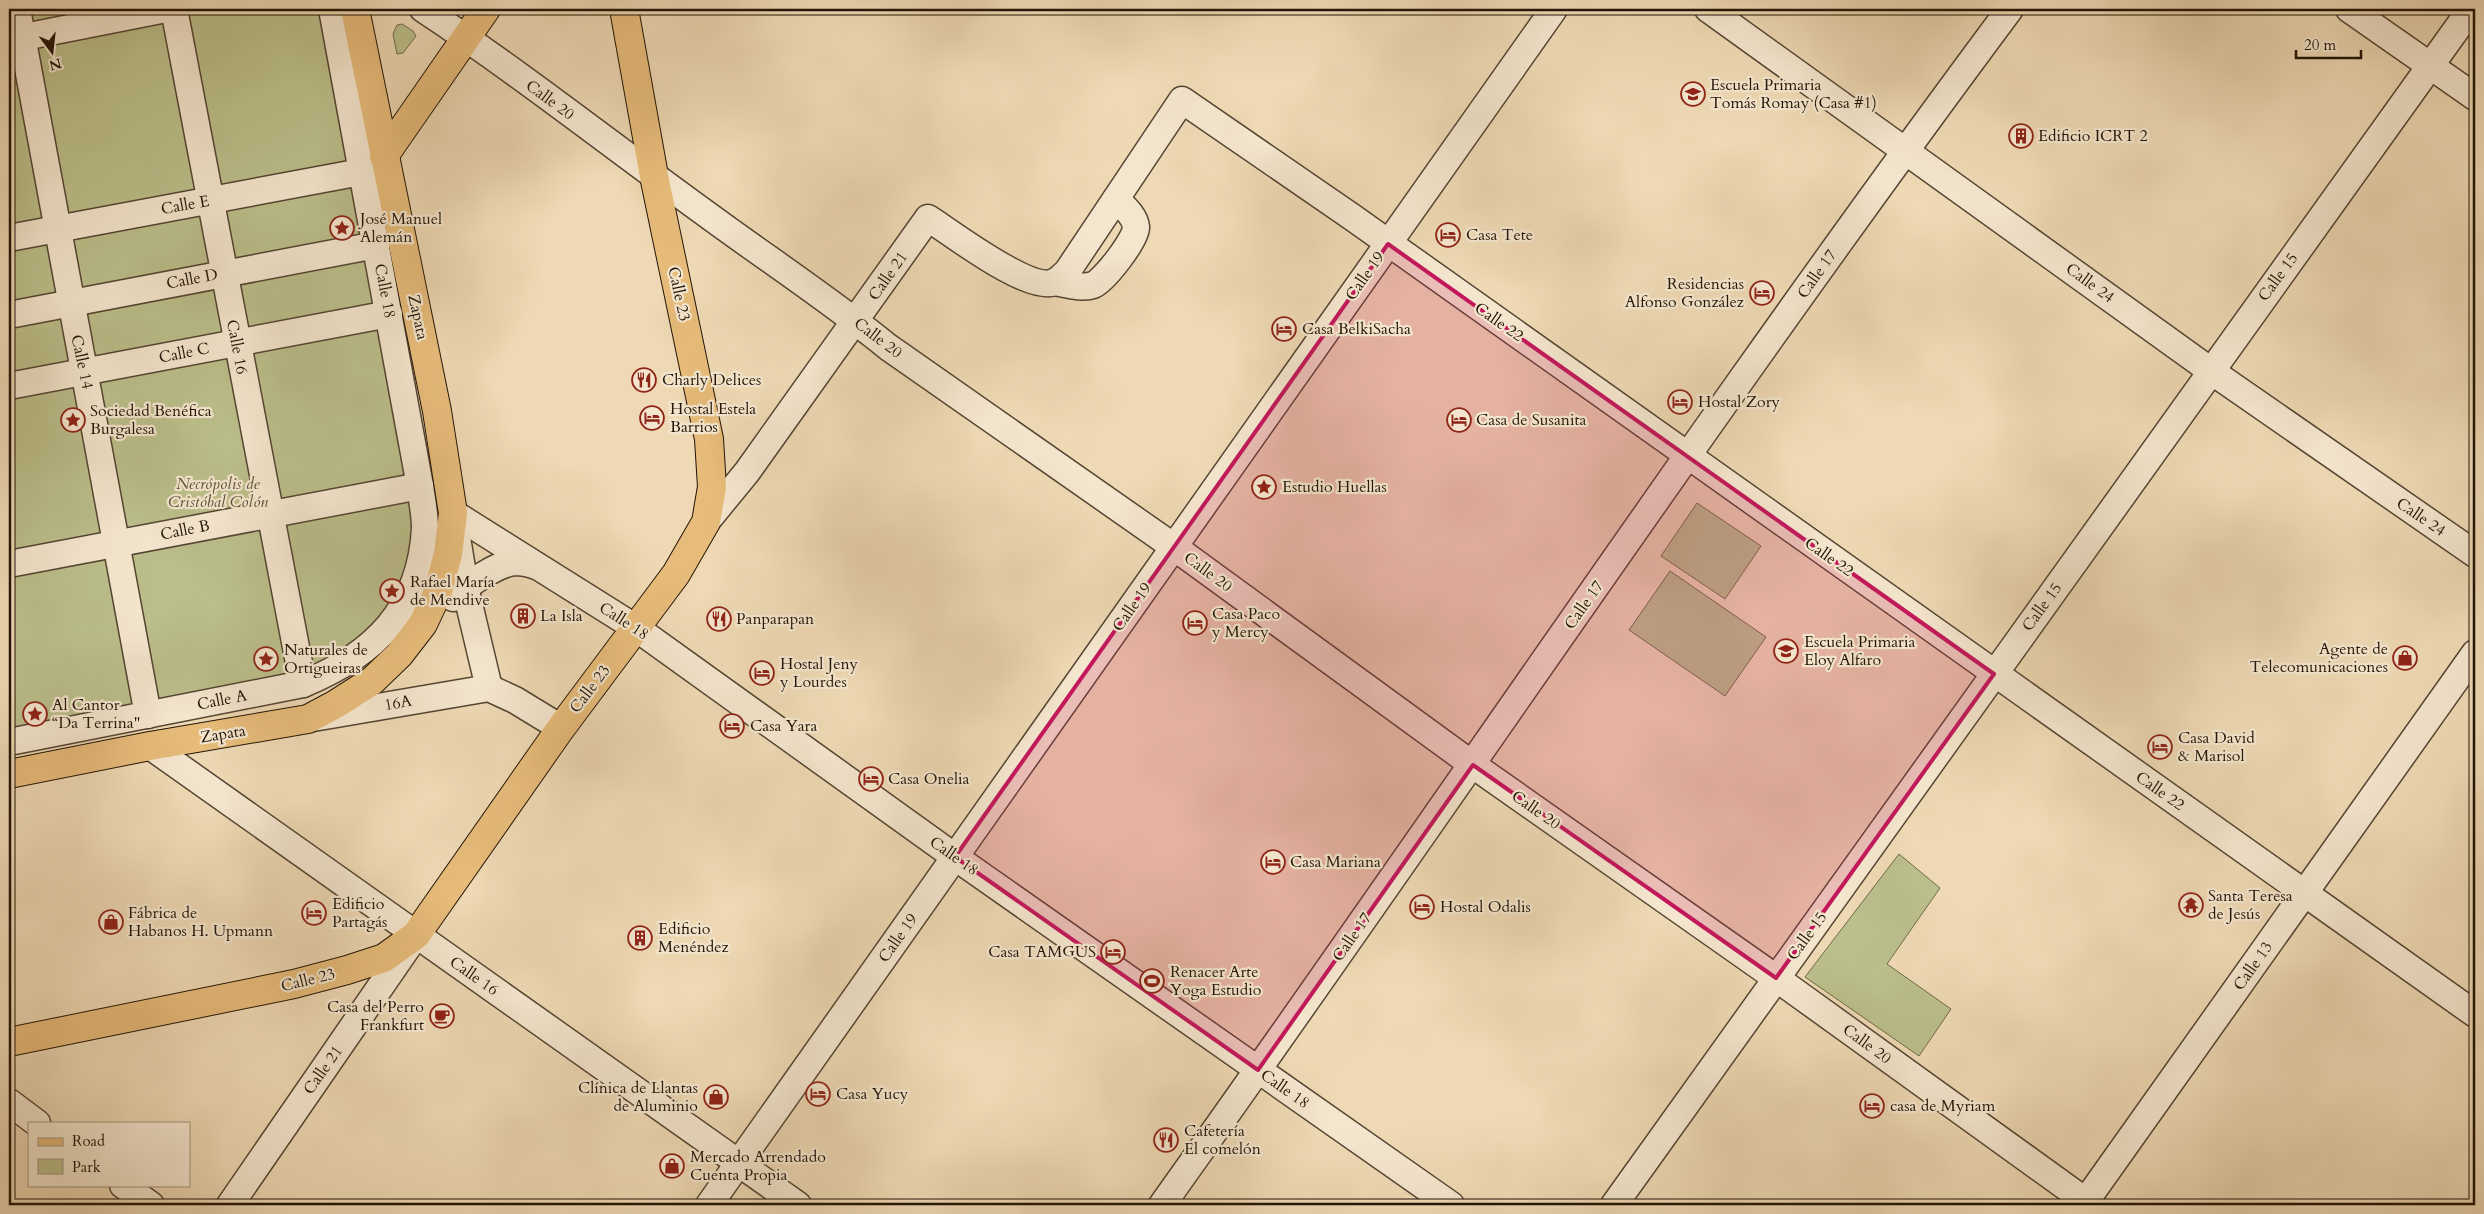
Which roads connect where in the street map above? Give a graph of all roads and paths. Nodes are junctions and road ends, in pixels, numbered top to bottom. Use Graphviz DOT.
graph roads {
  1 [pos="17,9"];
  2 [pos="166,9"];
  3 [pos="174,9"];
  4 [pos="332,9"];
  5 [pos="355,9"];
  6 [pos="423,9"];
  7 [pos="486,9"];
  8 [pos="624,9"];
  9 [pos="1554,9"];
  10 [pos="1708,9"];
  11 [pos="2010,9"];
  12 [pos="2349,9"];
  13 [pos="2471,9"];
  14 [pos="15,38"];
  15 [pos="466,38"];
  16 [pos="2429,65"];
  17 [pos="2475,97"];
  18 [pos="1906,149"];
  19 [pos="384,156"];
  20 [pos="361,172"];
  21 [pos="654,176"];
  22 [pos="1116,199"];
  23 [pos="210,200"];
  24 [pos="55,229"];
  25 [pos="9,238"];
  26 [pos="1388,244"];
  27 [pos="376,245"];
  28 [pos="223,273"];
  29 [pos="1054,282"];
  30 [pos="70,304"];
  31 [pos="390,314"];
  32 [pos="9,315"];
  33 [pos="856,321"];
  34 [pos="236,343"];
  35 [pos="85,371"];
  36 [pos="2211,371"];
  37 [pos="9,386"];
  38 [pos="1687,456"];
  39 [pos="420,486"];
  40 [pos="453,513"];
  41 [pos="270,514"];
  42 [pos="706,522"];
  43 [pos="116,543"];
  44 [pos="1174,547"];
  45 [pos="2475,554"];
  46 [pos="9,564"];
  47 [pos="539,566"];
  48 [pos="465,587"];
  49 [pos="406,602"];
  50 [pos="636,628"];
  51 [pos="418,632"];
  52 [pos="2475,653"];
  53 [pos="1994,674"];
  54 [pos="303,684"];
  55 [pos="489,688"];
  56 [pos="148,715"];
  57 [pos="308,719"];
  58 [pos="561,728"];
  59 [pos="9,742"];
  60 [pos="150,746"];
  61 [pos="1473,765"];
  62 [pos="9,774"];
  63 [pos="955,857"];
  64 [pos="2305,893"];
  65 [pos="416,935"];
  66 [pos="1776,978"];
  67 [pos="2475,1014"];
  68 [pos="9,1042"];
  69 [pos="1258,1070"];
  70 [pos="9,1102"];
  71 [pos="36,1122"];
  72 [pos="738,1163"];
  73 [pos="124,1186"];
  74 [pos="2087,1204"];
  75 [pos="151,1205"];
  76 [pos="230,1205"];
  77 [pos="709,1205"];
  78 [pos="798,1205"];
  79 [pos="1162,1205"];
  80 [pos="1451,1205"];
  81 [pos="1614,1205"];
  1 -- 14 [label="street, Calle 14"];
  2 -- 14 [label="street"];
  3 -- 23 [label="street, Calle 16"];
  4 -- 20 [label="street, Calle 18"];
  5 -- 19 [label="main road, Zapata"];
  6 -- 15 [label="street, Calle 20"];
  7 -- 15 [label="main road"];
  8 -- 21 [label="main road, Calle 23"];
  9 -- 26 [label="street, Calle 19"];
  10 -- 18 [label="street, Calle 24"];
  11 -- 18 [label="street, Calle 17"];
  12 -- 16 [label="street"];
  13 -- 16 [label="street, Calle 15"];
  14 -- 24 [label="street, Calle 14"];
  15 -- 19 [label="main road"];
  15 -- 21 [label="street, Calle 20"];
  16 -- 17 [label="street"];
  16 -- 36 [label="street, Calle 15"];
  18 -- 36 [label="street, Calle 24"];
  18 -- 38 [label="street, Calle 17"];
  19 -- 40 [label="main road, Zapata"];
  20 -- 23 [label="street, Calle E"];
  20 -- 27 [label="street, Calle 18"];
  21 -- 33 [label="street, Calle 20"];
  21 -- 42 [label="main road, Calle 23"];
  22 -- 26 [label="street, Calle 22"];
  22 -- 29 [label="street"];
  22 -- 29 [label="street, Calle 21"];
  23 -- 24 [label="street, Calle E"];
  23 -- 28 [label="street, Calle 16"];
  24 -- 25 [label="street, Calle E"];
  24 -- 30 [label="street, Calle 14"];
  26 -- 38 [label="street, Calle 22"];
  26 -- 44 [label="street, Calle 19"];
  27 -- 28 [label="street, Calle D"];
  27 -- 31 [label="street, Calle 18"];
  28 -- 30 [label="street, Calle D"];
  28 -- 34 [label="street, Calle 16"];
  29 -- 33 [label="street, Calle 21"];
  30 -- 32 [label="street, Calle D"];
  30 -- 35 [label="street, Calle 14"];
  31 -- 34 [label="street, Calle C"];
  31 -- 39 [label="street, Calle 18"];
  33 -- 42 [label="street, Calle 21"];
  33 -- 44 [label="street, Calle 20"];
  34 -- 35 [label="street, Calle C"];
  34 -- 41 [label="street, Calle 16"];
  35 -- 37 [label="street, Calle C"];
  35 -- 43 [label="street, Calle 14"];
  36 -- 45 [label="street, Calle 24"];
  36 -- 53 [label="street, Calle 15"];
  38 -- 53 [label="street, Calle 22"];
  38 -- 61 [label="street, Calle 17"];
  39 -- 41 [label="street, Calle B"];
  39 -- 49 [label="street, Calle 18"];
  40 -- 47 [label="street, Calle 18"];
  40 -- 48 [label="street"];
  40 -- 51 [label="main road, Zapata"];
  41 -- 43 [label="street, Calle B"];
  41 -- 54 [label="street, Calle 16"];
  42 -- 50 [label="main road, Calle 23"];
  43 -- 46 [label="street, Calle B"];
  43 -- 56 [label="street, Calle 14"];
  44 -- 61 [label="street, Calle 20"];
  44 -- 63 [label="street, Calle 19"];
  47 -- 48 [label="street"];
  47 -- 50 [label="street, Calle 18"];
  48 -- 51 [label="street"];
  48 -- 55 [label="street"];
  49 -- 54 [label="street, Calle A"];
  50 -- 58 [label="main road, Calle 23"];
  50 -- 63 [label="street, Calle 18"];
  51 -- 57 [label="main road, Zapata"];
  52 -- 64 [label="street, Calle 13"];
  53 -- 64 [label="street, Calle 22"];
  53 -- 66 [label="street, Calle 15"];
  54 -- 56 [label="street, Calle A"];
  55 -- 57 [label="street, 16A"];
  55 -- 58 [label="street"];
  56 -- 59 [label="street, Calle A"];
  57 -- 60 [label="main road, Zapata"];
  58 -- 65 [label="main road, Calle 23"];
  60 -- 62 [label="main road, Zapata"];
  60 -- 65 [label="street, Calle 16"];
  61 -- 66 [label="street, Calle 20"];
  61 -- 69 [label="street, Calle 17"];
  63 -- 69 [label="street, Calle 18"];
  63 -- 72 [label="street, Calle 19"];
  64 -- 67 [label="street, Calle 22"];
  64 -- 74 [label="street, Calle 13"];
  65 -- 68 [label="main road, Calle 23"];
  65 -- 72 [label="street, Calle 16"];
  65 -- 76 [label="street, Calle 21"];
  66 -- 74 [label="street, Calle 20"];
  66 -- 81 [label="street, Calle 15"];
  69 -- 79 [label="street, Calle 17"];
  69 -- 80 [label="street, Calle 18"];
  70 -- 71 [label="street"];
  72 -- 77 [label="street, Calle 19"];
  72 -- 78 [label="street, Calle 16"];
  73 -- 75 [label="street"];
}
